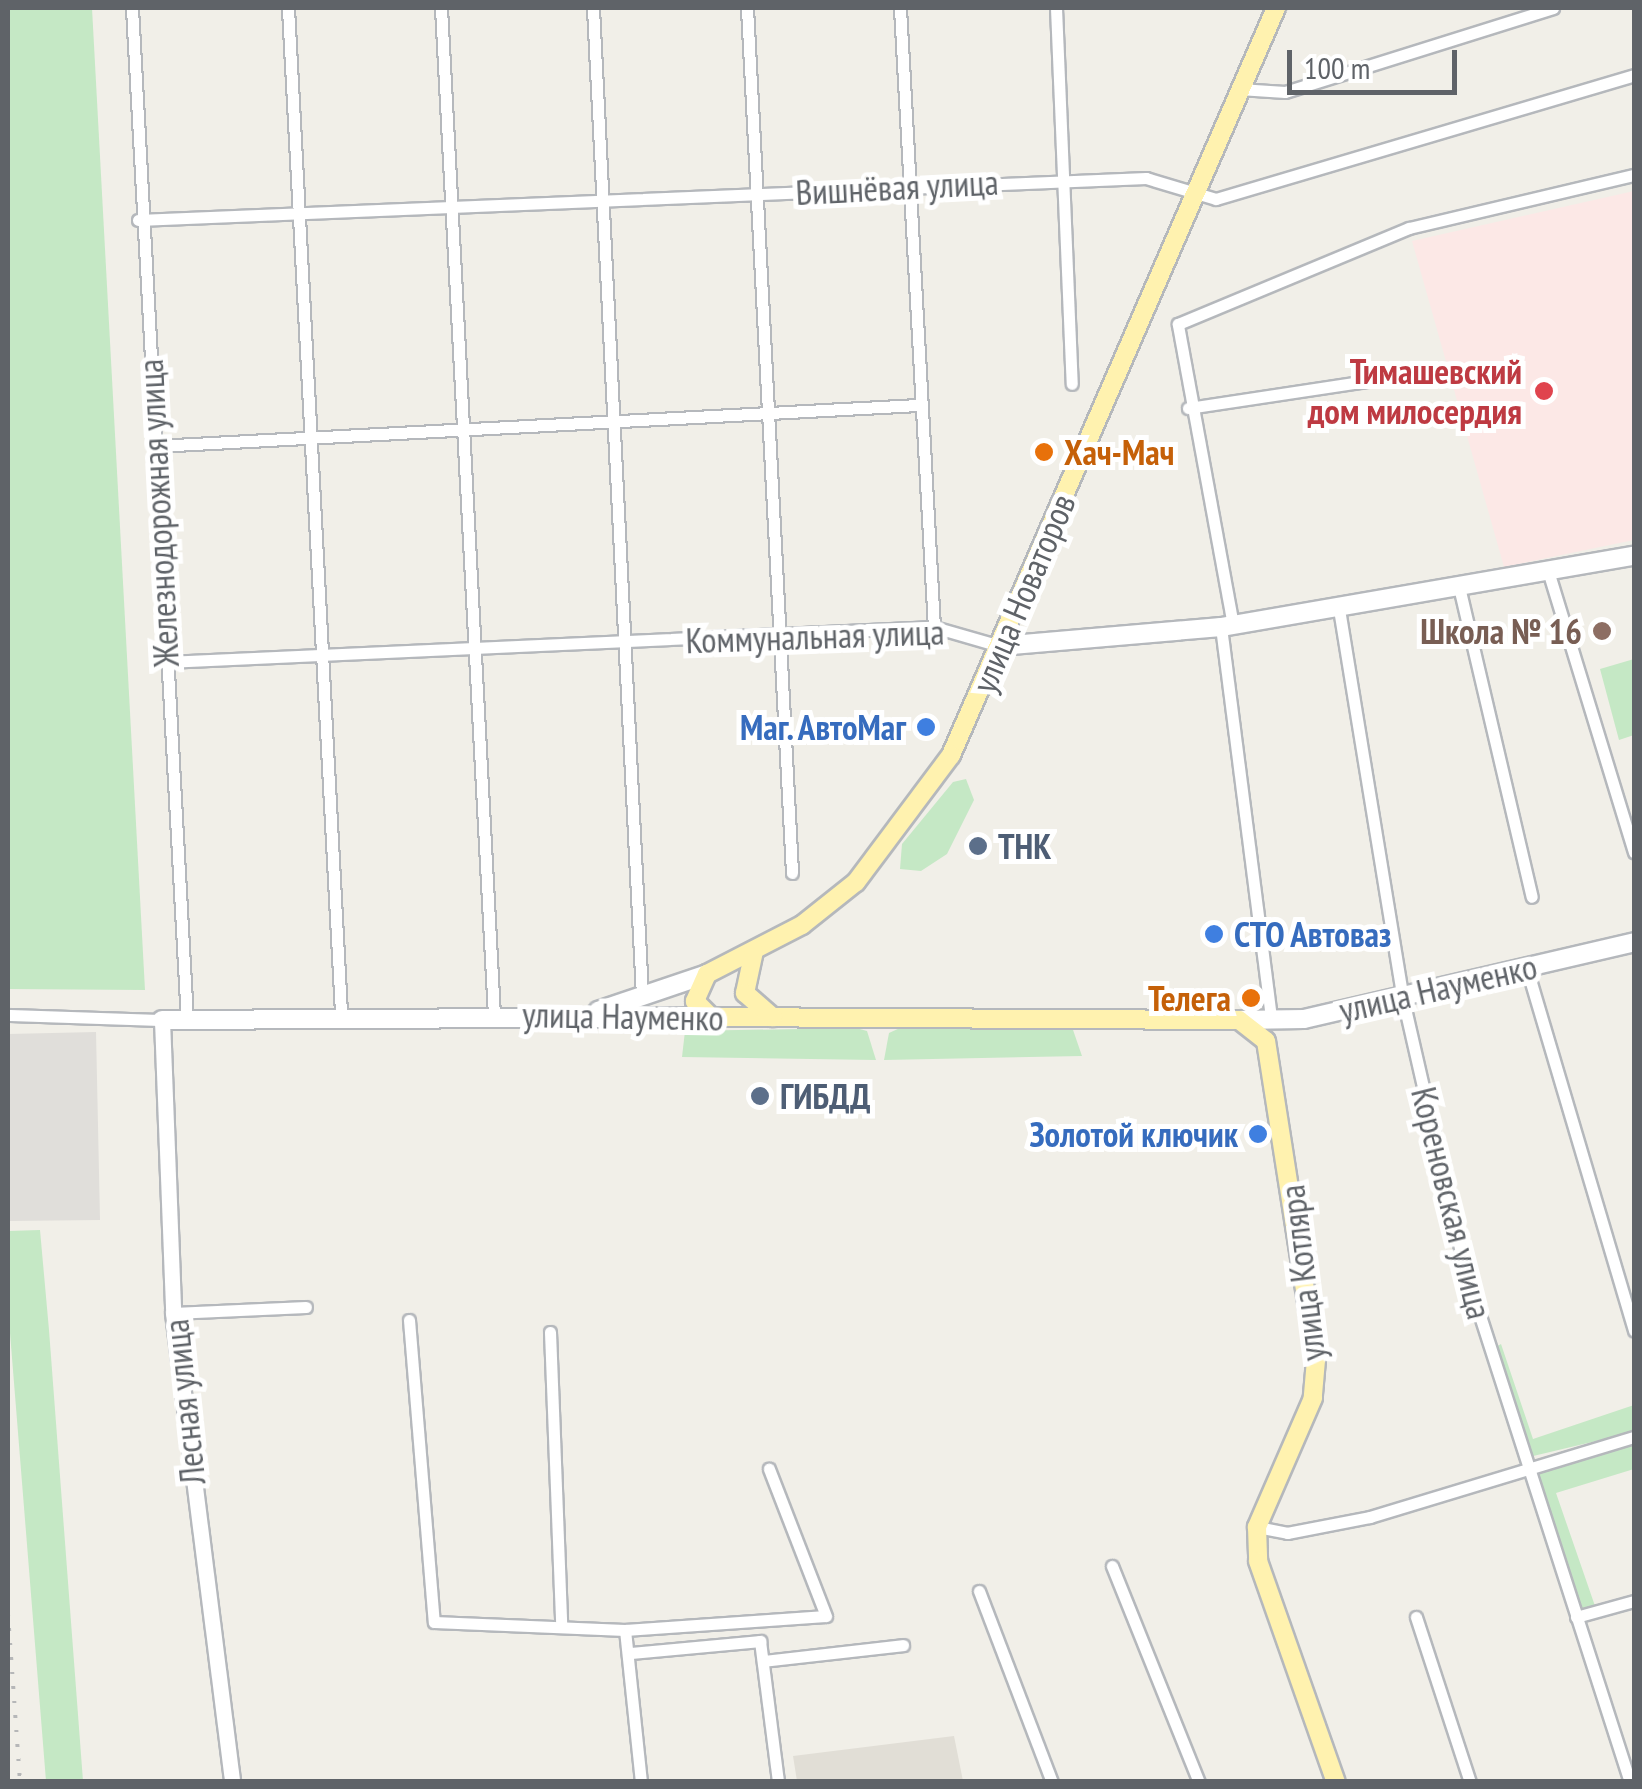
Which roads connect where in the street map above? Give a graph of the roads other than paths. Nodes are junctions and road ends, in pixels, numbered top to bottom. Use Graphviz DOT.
graph roads {
  1 [pos="132,8"];
  2 [pos="288,8"];
  3 [pos="441,8"];
  4 [pos="593,8"];
  5 [pos="747,8"];
  6 [pos="900,8"];
  7 [pos="1056,8"];
  8 [pos="1276,8"];
  9 [pos="1552,8"];
  10 [pos="1634,75"];
  11 [pos="1239,89"];
  12 [pos="1634,175"];
  13 [pos="1062,180"];
  14 [pos="908,186"];
  15 [pos="756,194"];
  16 [pos="1194,194"];
  17 [pos="601,200"];
  18 [pos="450,207"];
  19 [pos="296,214"];
  20 [pos="138,220"];
  21 [pos="1434,371"];
  22 [pos="1072,384"];
  23 [pos="918,405"];
  24 [pos="1188,408"];
  25 [pos="765,412"];
  26 [pos="615,418"];
  27 [pos="460,430"];
  28 [pos="311,437"];
  29 [pos="156,446"];
  30 [pos="1634,556"];
  31 [pos="1549,574"];
  32 [pos="1460,591"];
  33 [pos="1339,609"];
  34 [pos="1227,626"];
  35 [pos="934,627"];
  36 [pos="779,634"];
  37 [pos="626,642"];
  38 [pos="1000,646"];
  39 [pos="471,650"];
  40 [pos="319,656"];
  41 [pos="166,662"];
  42 [pos="1634,852"];
  43 [pos="792,873"];
  44 [pos="1532,897"];
  45 [pos="1634,942"];
  46 [pos="754,950"];
  47 [pos="1528,969"];
  48 [pos="706,974"];
  49 [pos="642,996"];
  50 [pos="1402,996"];
  51 [pos="746,1004"];
  52 [pos="341,1014"];
  53 [pos="494,1014"];
  54 [pos="588,1014"];
  55 [pos="8,1015"];
  56 [pos="711,1018"];
  57 [pos="187,1019"];
  58 [pos="162,1020"];
  59 [pos="1239,1020"];
  60 [pos="1271,1020"];
  61 [pos="306,1307"];
  62 [pos="173,1314"];
  63 [pos="409,1320"];
  64 [pos="1634,1331"];
  65 [pos="550,1332"];
  66 [pos="1634,1437"];
  67 [pos="769,1468"];
  68 [pos="1527,1470"];
  69 [pos="1257,1527"];
  70 [pos="1112,1566"];
  71 [pos="979,1592"];
  72 [pos="1634,1601"];
  73 [pos="1416,1616"];
  74 [pos="1576,1617"];
  75 [pos="561,1623"];
  76 [pos="626,1630"];
  77 [pos="903,1645"];
  78 [pos="631,1654"];
  79 [pos="763,1661"];
  80 [pos="232,1782"];
  81 [pos="641,1782"];
  82 [pos="778,1782"];
  83 [pos="1052,1782"];
  84 [pos="1198,1782"];
  85 [pos="1336,1782"];
  86 [pos="1470,1782"];
  87 [pos="1630,1782"];
  1 -- 20 [label="street, Железнодорожная улица"];
  2 -- 19 [label="street"];
  3 -- 18 [label="street"];
  4 -- 17 [label="street"];
  5 -- 15 [label="street"];
  6 -- 14 [label="street"];
  7 -- 13 [label="street"];
  8 -- 11 [label="main road, улица Новаторов"];
  9 -- 11 [label="street"];
  10 -- 16 [label="street, Вишнёвая улица"];
  11 -- 16 [label="main road, улица Новаторов"];
  12 -- 24 [label="street"];
  13 -- 14 [label="street, Вишнёвая улица"];
  13 -- 16 [label="street, Вишнёвая улица"];
  13 -- 22 [label="street"];
  14 -- 15 [label="street, Вишнёвая улица"];
  14 -- 23 [label="street"];
  15 -- 17 [label="street, Вишнёвая улица"];
  15 -- 25 [label="street"];
  16 -- 38 [label="main road, улица Новаторов"];
  17 -- 18 [label="street, Вишнёвая улица"];
  17 -- 26 [label="street"];
  18 -- 19 [label="street, Вишнёвая улица"];
  18 -- 27 [label="street"];
  19 -- 20 [label="street, Вишнёвая улица"];
  19 -- 28 [label="street"];
  20 -- 29 [label="street, Железнодорожная улица"];
  21 -- 24 [label="street"];
  23 -- 25 [label="street"];
  23 -- 35 [label="street"];
  24 -- 34 [label="street"];
  25 -- 26 [label="street"];
  25 -- 36 [label="street"];
  26 -- 27 [label="street"];
  26 -- 37 [label="street"];
  27 -- 28 [label="street"];
  27 -- 39 [label="street"];
  28 -- 29 [label="street"];
  28 -- 40 [label="street"];
  29 -- 41 [label="street, Железнодорожная улица"];
  30 -- 31 [label="main road, Коммунальная улица"];
  31 -- 32 [label="main road, Коммунальная улица"];
  31 -- 42 [label="street"];
  32 -- 33 [label="main road, Коммунальная улица"];
  32 -- 44 [label="street"];
  33 -- 34 [label="main road, Коммунальная улица"];
  33 -- 50 [label="street, Кореновская улица"];
  34 -- 38 [label="main road, Коммунальная улица"];
  34 -- 60 [label="street"];
  35 -- 36 [label="street, Коммунальная улица"];
  35 -- 38 [label="street, Коммунальная улица"];
  36 -- 37 [label="street, Коммунальная улица"];
  36 -- 43 [label="street"];
  37 -- 39 [label="street, Коммунальная улица"];
  37 -- 49 [label="street"];
  38 -- 46 [label="main road, улица Новаторов"];
  39 -- 40 [label="street, Коммунальная улица"];
  39 -- 53 [label="street"];
  40 -- 41 [label="street, Коммунальная улица"];
  40 -- 52 [label="street"];
  41 -- 57 [label="street, Железнодорожная улица"];
  45 -- 47 [label="main road, улица Науменко"];
  46 -- 48 [label="main road, улица Новаторов"];
  46 -- 51 [label="main road"];
  47 -- 50 [label="main road, улица Науменко"];
  47 -- 64 [label="street"];
  48 -- 49 [label="main road, улица Новаторов"];
  48 -- 51 [label="main road"];
  48 -- 56 [label="main road"];
  49 -- 54 [label="main road, улица Новаторов"];
  50 -- 60 [label="main road, улица Науменко"];
  50 -- 68 [label="street, Кореновская улица"];
  51 -- 56 [label="main road, улица Науменко"];
  51 -- 59 [label="main road, улица Науменко"];
  52 -- 53 [label="main road, улица Науменко"];
  52 -- 57 [label="main road, улица Науменко"];
  53 -- 54 [label="main road, улица Науменко"];
  54 -- 56 [label="main road, улица Науменко"];
  55 -- 58 [label="street, улица Науменко"];
  57 -- 58 [label="main road, улица Науменко"];
  58 -- 62 [label="street, Лесная улица"];
  59 -- 60 [label="main road, улица Науменко"];
  59 -- 69 [label="main road, улица Котляра"];
  61 -- 62 [label="street"];
  62 -- 80 [label="street, Лесная улица"];
  63 -- 75 [label="street"];
  65 -- 75 [label="street"];
  66 -- 68 [label="street"];
  67 -- 76 [label="street"];
  68 -- 69 [label="street"];
  68 -- 74 [label="street, Кореновская улица"];
  69 -- 85 [label="main road, улица Котляра"];
  70 -- 84 [label="street"];
  71 -- 83 [label="street"];
  72 -- 74 [label="street"];
  73 -- 86 [label="street"];
  74 -- 87 [label="street, Кореновская улица"];
  75 -- 76 [label="street"];
  76 -- 78 [label="street"];
  77 -- 79 [label="street"];
  78 -- 79 [label="street"];
  78 -- 81 [label="street"];
  79 -- 82 [label="street"];
}
